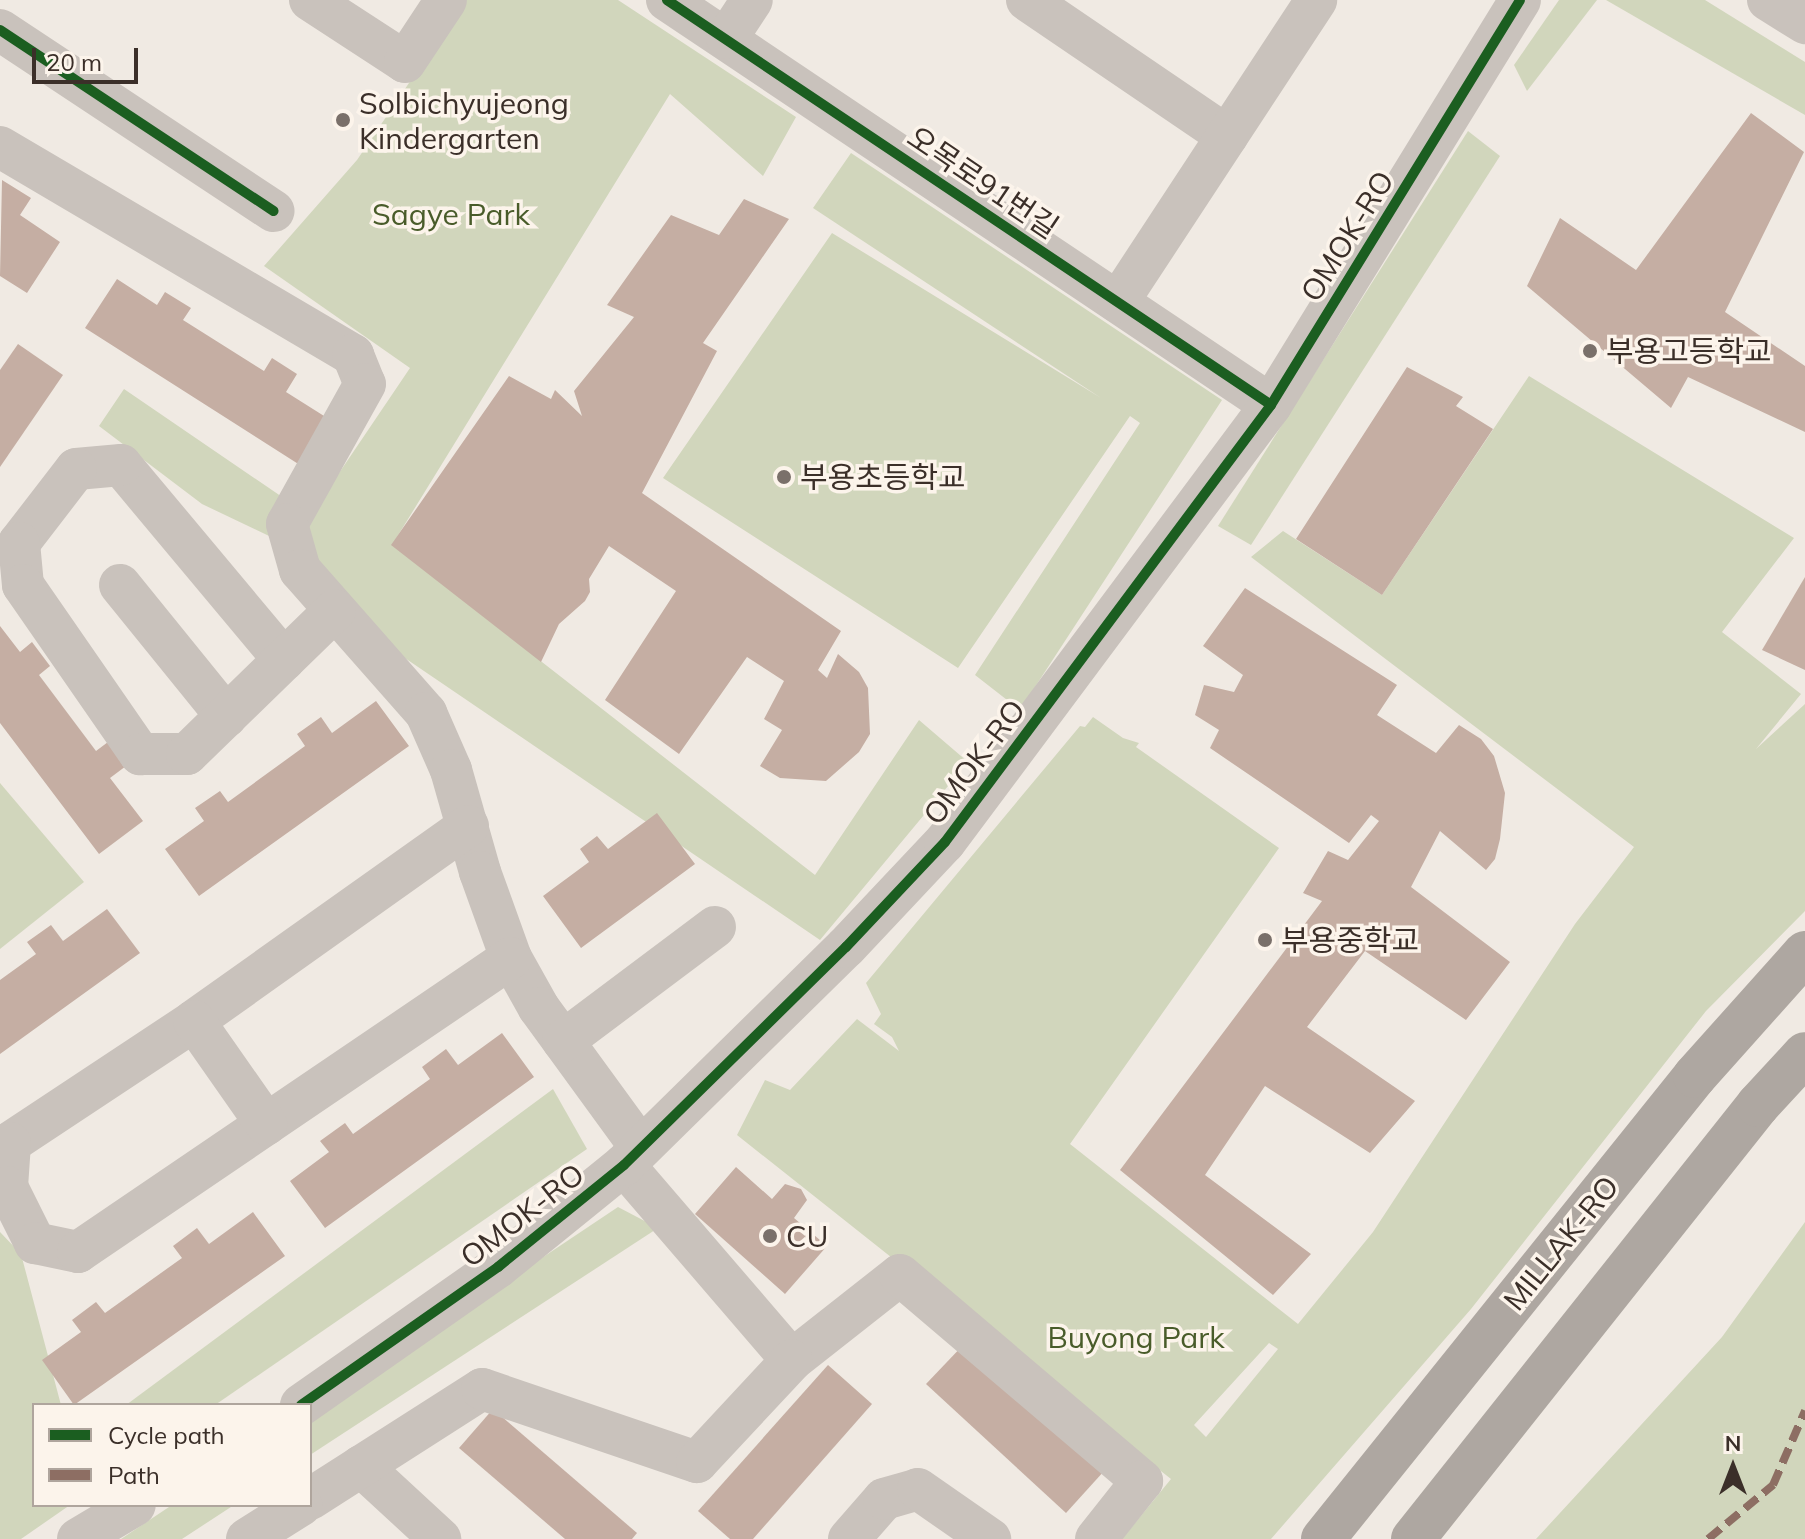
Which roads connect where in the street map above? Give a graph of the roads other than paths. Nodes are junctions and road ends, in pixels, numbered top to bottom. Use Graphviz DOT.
graph roads {
  1 [pos="310,0"];
  2 [pos="446,0"];
  3 [pos="667,0"];
  4 [pos="752,0"];
  5 [pos="1027,0"];
  6 [pos="1316,0"];
  7 [pos="1520,0"];
  8 [pos="1768,0"];
  9 [pos="1805,23"];
  10 [pos="0,30"];
  11 [pos="727,38"];
  12 [pos="1227,136"];
  13 [pos="0,147"];
  14 [pos="273,211"];
  15 [pos="1118,302"];
  16 [pos="1271,405"];
  17 [pos="120,585"];
  18 [pos="335,610"];
  19 [pos="284,660"];
  20 [pos="226,716"];
  21 [pos="468,826"];
  22 [pos="715,927"];
  23 [pos="1805,953"];
  24 [pos="511,958"];
  25 [pos="194,1021"];
  26 [pos="563,1041"];
  27 [pos="1805,1054"];
  28 [pos="266,1124"];
  29 [pos="632,1156"];
  30 [pos="792,1360"];
  31 [pos="304,1403"];
  32 [pos="361,1466"];
  33 [pos="312,1498"];
  34 [pos="132,1507"];
  35 [pos="298,1507"];
  36 [pos="78,1539"];
  37 [pos="247,1539"];
  38 [pos="440,1539"];
  39 [pos="849,1539"];
  40 [pos="990,1539"];
  41 [pos="1096,1539"];
  42 [pos="1323,1539"];
  43 [pos="1413,1539"];
  1 -- 2 [label="street"];
  3 -- 11 [label="street, 오목로91번길"];
  4 -- 11 [label="street"];
  5 -- 12 [label="street"];
  6 -- 12 [label="street"];
  7 -- 16 [label="street, OMOK-RO"];
  8 -- 9 [label="street"];
  10 -- 14 [label="street"];
  11 -- 15 [label="street, 오목로91번길"];
  12 -- 15 [label="street"];
  13 -- 18 [label="street"];
  15 -- 16 [label="street, 오목로91번길"];
  16 -- 29 [label="street, OMOK-RO"];
  17 -- 20 [label="street"];
  18 -- 19 [label="street"];
  18 -- 21 [label="street"];
  19 -- 20 [label="street"];
  19 -- 20 [label="street"];
  21 -- 24 [label="street"];
  21 -- 25 [label="street"];
  22 -- 26 [label="street"];
  23 -- 42 [label="main road, MILLAK-RO"];
  24 -- 26 [label="street"];
  24 -- 28 [label="street"];
  25 -- 28 [label="street"];
  25 -- 28 [label="street"];
  26 -- 29 [label="street"];
  27 -- 43 [label="main road"];
  29 -- 30 [label="street"];
  29 -- 31 [label="street, OMOK-RO"];
  30 -- 32 [label="street"];
  30 -- 41 [label="street"];
  32 -- 33 [label="street"];
  32 -- 38 [label="street"];
  34 -- 36 [label="street"];
  35 -- 37 [label="street"];
  39 -- 40 [label="street"];
}
